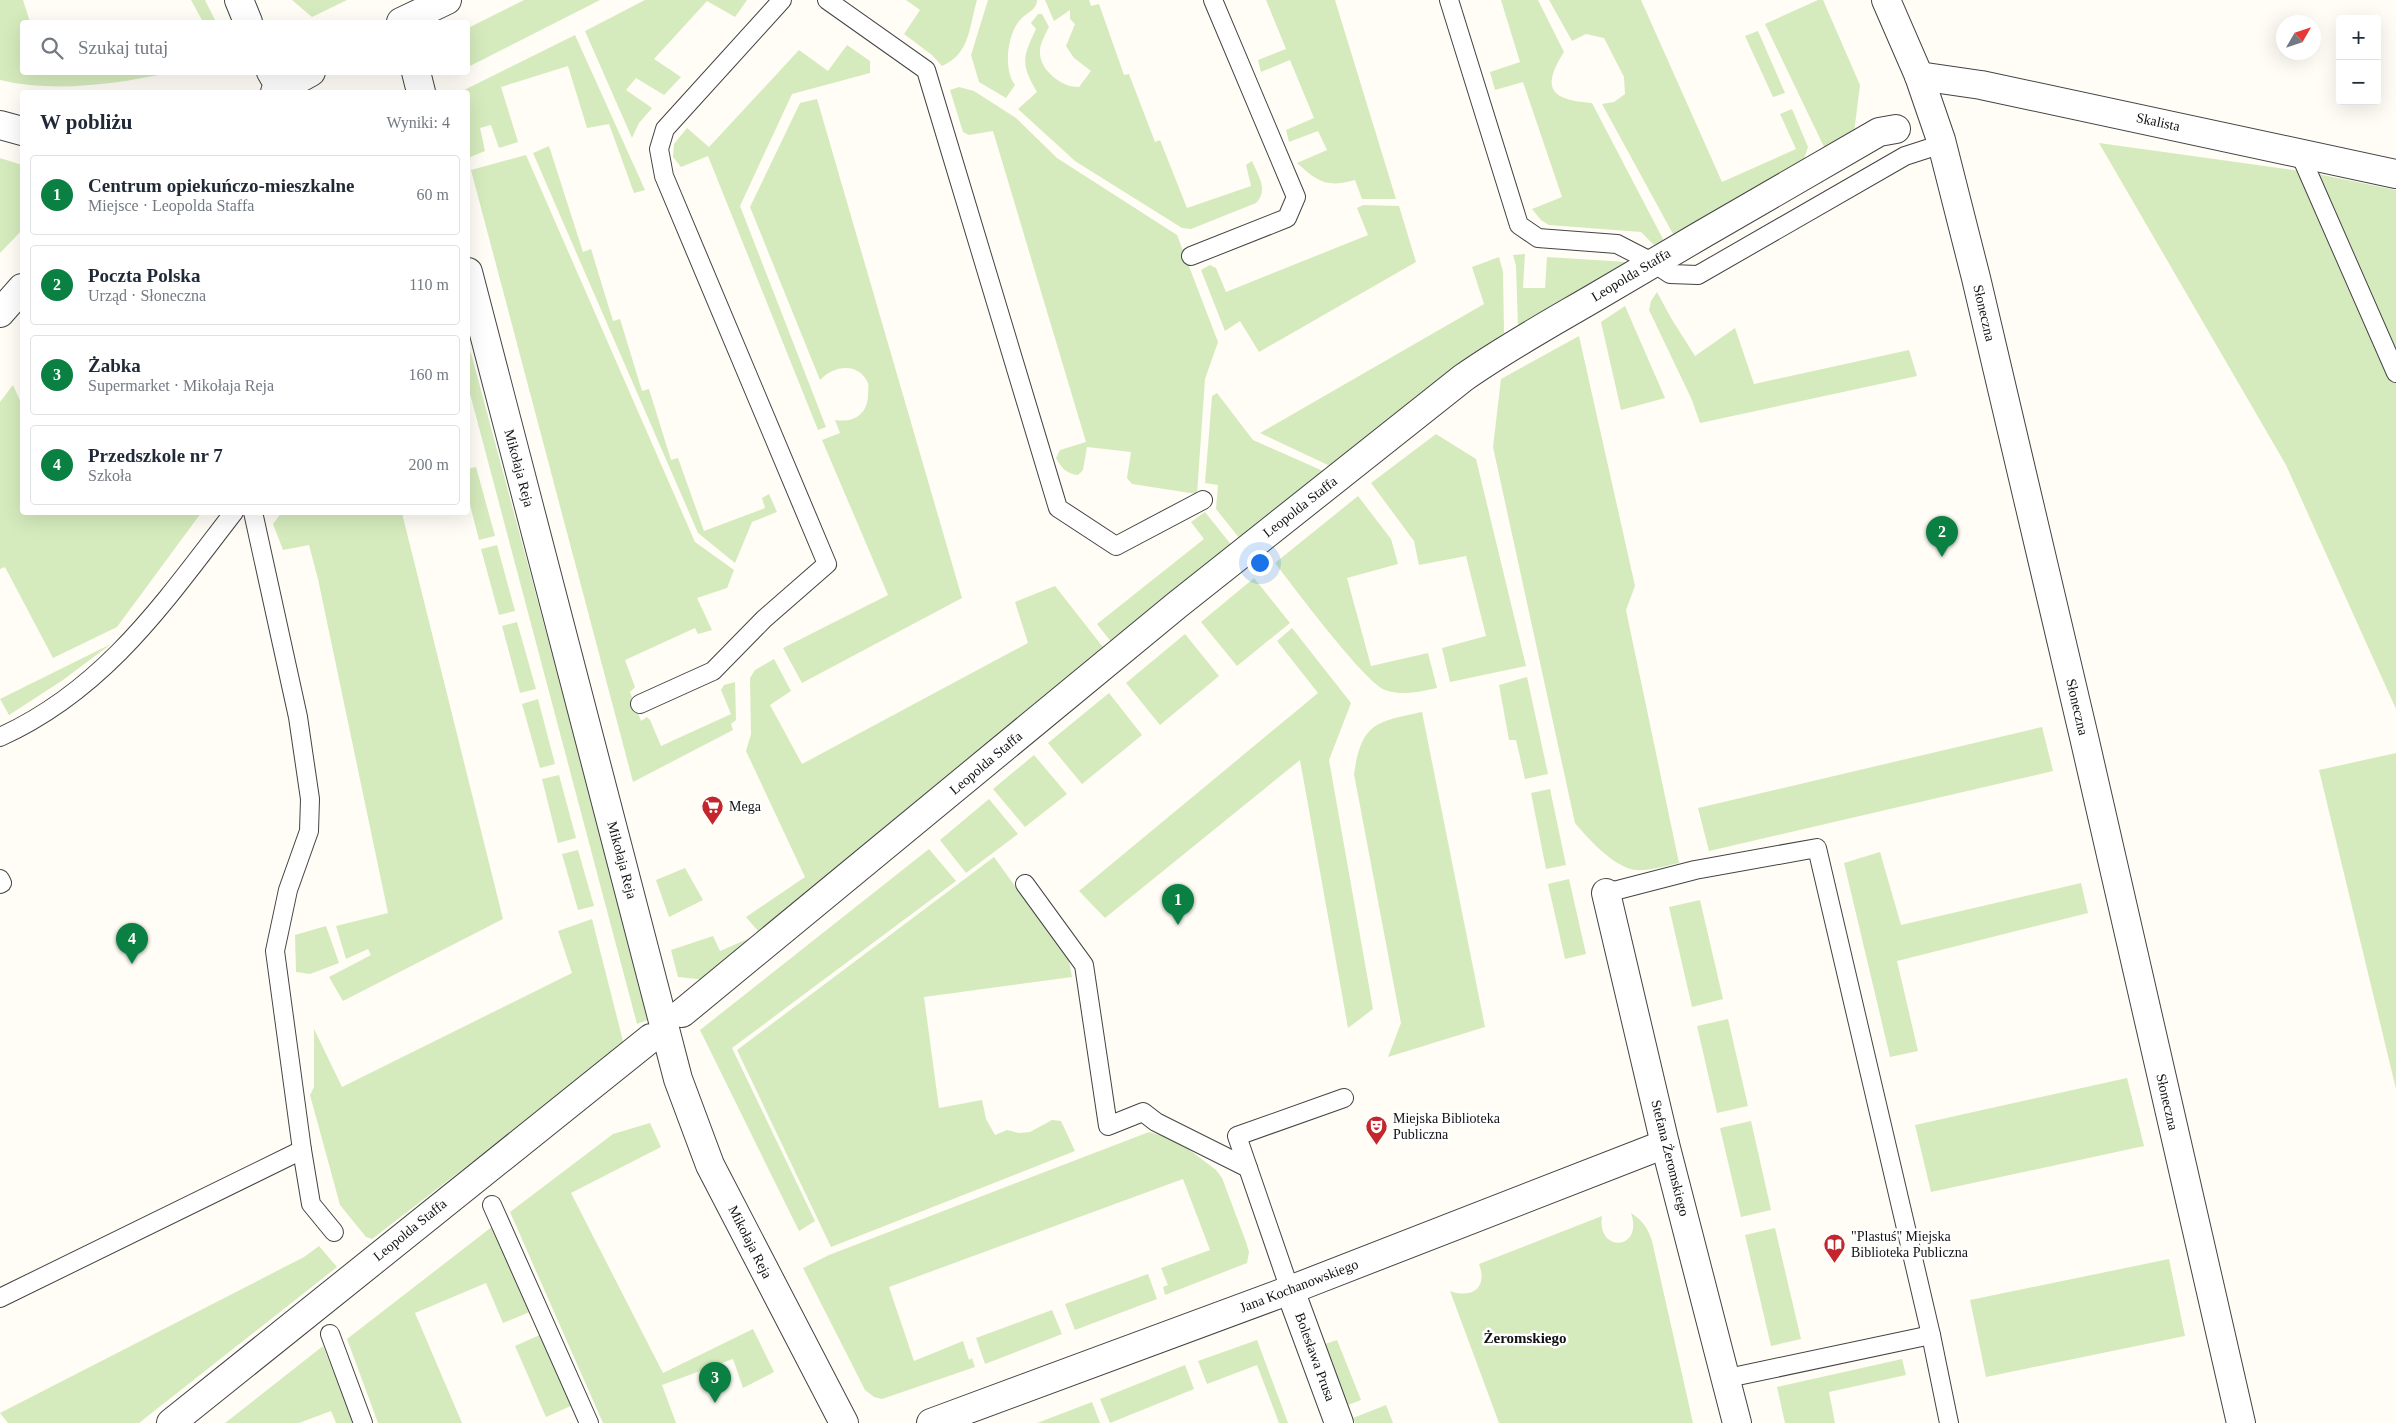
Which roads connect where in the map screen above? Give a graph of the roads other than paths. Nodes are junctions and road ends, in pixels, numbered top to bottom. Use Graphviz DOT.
graph roads {
  1 [pos="239,0"];
  2 [pos="447,0"];
  3 [pos="782,0"];
  4 [pos="828,0"];
  5 [pos="1213,0"];
  6 [pos="1449,0"];
  7 [pos="1886,0"];
  8 [pos="247,20"];
  9 [pos="407,20"];
  10 [pos="303,75"];
  11 [pos="417,75"];
  12 [pos="1920,76"];
  13 [pos="276,85"];
  14 [pos="420,90"];
  15 [pos="0,125"];
  16 [pos="1896,129"];
  17 [pos="20,130"];
  18 [pos="1942,144"];
  19 [pos="2299,152"];
  20 [pos="2396,174"];
  21 [pos="1190,256"];
  22 [pos="1652,262"];
  23 [pos="470,288"];
  24 [pos="20,290"];
  25 [pos="0,313"];
  26 [pos="2396,373"];
  27 [pos="1203,500"];
  28 [pos="232,515"];
  29 [pos="254,515"];
  30 [pos="640,704"];
  31 [pos="0,736"];
  32 [pos="0,879"];
  33 [pos="0,884"];
  34 [pos="1025,884"];
  35 [pos="1606,893"];
  36 [pos="682,1013"];
  37 [pos="651,1038"];
  38 [pos="1344,1098"];
  39 [pos="1665,1144"];
  40 [pos="302,1150"];
  41 [pos="1248,1168"];
  42 [pos="492,1205"];
  43 [pos="334,1232"];
  44 [pos="1290,1290"];
  45 [pos="0,1298"];
  46 [pos="330,1334"];
  47 [pos="1931,1334"];
  48 [pos="1728,1378"];
  49 [pos="171,1423"];
  50 [pos="363,1423"];
  51 [pos="589,1423"];
  52 [pos="844,1423"];
  53 [pos="931,1423"];
  54 [pos="1339,1423"];
  55 [pos="1737,1423"];
  56 [pos="1949,1423"];
  57 [pos="2241,1423"];
  1 -- 8 [label="street"];
  2 -- 9 [label="street"];
  3 -- 30 [label="lane"];
  4 -- 27 [label="lane"];
  5 -- 21 [label="lane"];
  6 -- 22 [label="lane"];
  7 -- 12 [label="street, Słoneczna"];
  10 -- 13 [label="street"];
  11 -- 14 [label="street"];
  12 -- 18 [label="street, Słoneczna"];
  12 -- 19 [label="street, Skalista"];
  15 -- 17 [label="street"];
  16 -- 22 [label="street, Leopolda Staffa"];
  18 -- 22 [label="lane"];
  18 -- 57 [label="street, Słoneczna"];
  19 -- 20 [label="street, Skalista"];
  19 -- 26 [label="lane"];
  22 -- 36 [label="street, Leopolda Staffa"];
  23 -- 52 [label="street, Mikołaja Reja"];
  24 -- 25 [label="street"];
  28 -- 31 [label="lane"];
  29 -- 40 [label="lane"];
  32 -- 33 [label="lane"];
  34 -- 41 [label="lane"];
  35 -- 39 [label="street, Stefana Żeromskiego"];
  35 -- 47 [label="lane"];
  37 -- 49 [label="street, Leopolda Staffa"];
  38 -- 41 [label="lane"];
  39 -- 44 [label="street, Jana Kochanowskiego"];
  39 -- 48 [label="street, Stefana Żeromskiego"];
  40 -- 43 [label="lane"];
  40 -- 45 [label="lane"];
  41 -- 44 [label="lane"];
  42 -- 51 [label="lane"];
  44 -- 53 [label="street, Jana Kochanowskiego"];
  44 -- 54 [label="street, Bolesława Prusa"];
  46 -- 50 [label="lane"];
  47 -- 48 [label="lane"];
  47 -- 56 [label="lane"];
  48 -- 55 [label="street, Stefana Żeromskiego"];
}
